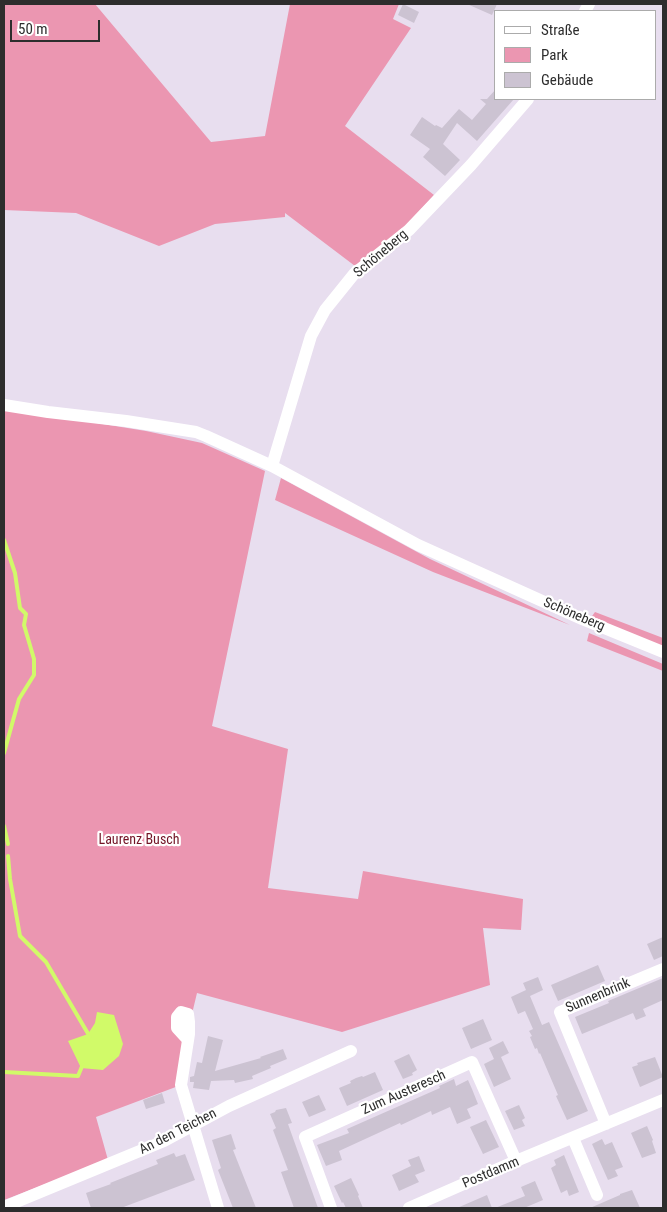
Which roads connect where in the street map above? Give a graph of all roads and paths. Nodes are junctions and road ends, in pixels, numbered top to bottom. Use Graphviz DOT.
graph roads {
  1 [pos="527,100"];
  2 [pos="4,405"];
  3 [pos="272,466"];
  4 [pos="663,652"];
  5 [pos="663,969"];
  6 [pos="188,1040"];
  7 [pos="351,1051"];
  8 [pos="663,1100"];
  9 [pos="606,1124"];
  10 [pos="193,1125"];
  11 [pos="573,1138"];
  12 [pos="516,1161"];
  13 [pos="597,1195"];
  14 [pos="4,1207"];
  15 [pos="218,1208"];
  16 [pos="331,1208"];
  17 [pos="409,1208"];
  1 -- 3 [label="street, Schöneberg"];
  2 -- 3 [label="street, Schöneberg"];
  3 -- 4 [label="street, Schöneberg"];
  5 -- 9 [label="street, Sunnenbrink"];
  6 -- 10 [label="street"];
  7 -- 10 [label="street, An den Teichen"];
  8 -- 9 [label="street, Postdamm"];
  9 -- 11 [label="street, Postdamm"];
  10 -- 14 [label="street, An den Teichen"];
  10 -- 15 [label="street"];
  11 -- 12 [label="street, Postdamm"];
  11 -- 13 [label="street"];
  12 -- 16 [label="street, Zum Austeresch"];
  12 -- 17 [label="street, Postdamm"];
}
